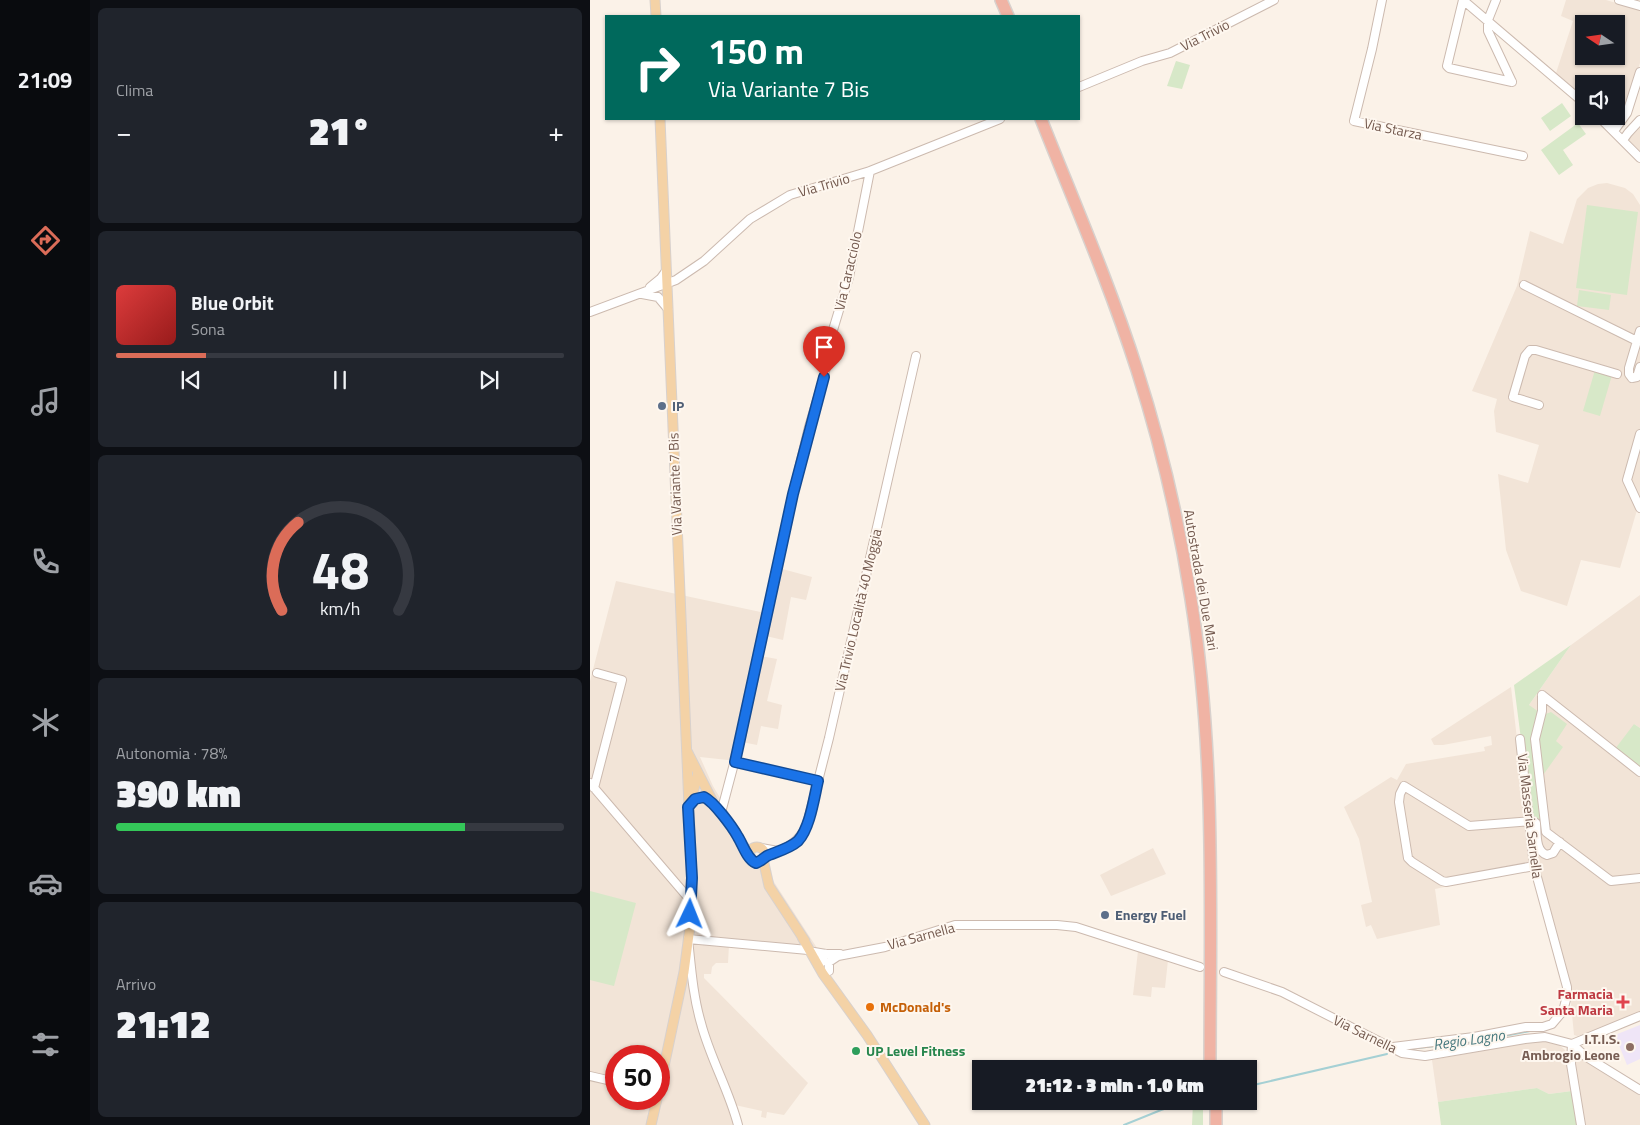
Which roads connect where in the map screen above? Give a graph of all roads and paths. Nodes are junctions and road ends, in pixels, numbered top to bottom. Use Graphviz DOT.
graph roads {
  1 [pos="655,0"];
  2 [pos="994,0"];
  3 [pos="1001,0"];
  4 [pos="1274,0"];
  5 [pos="1382,0"];
  6 [pos="1463,0"];
  7 [pos="1496,0"];
  8 [pos="1619,0"];
  9 [pos="1640,6"];
  10 [pos="656,15"];
  11 [pos="1000,15"];
  12 [pos="1008,15"];
  13 [pos="1488,20"];
  14 [pos="1640,72"];
  15 [pos="1080,87"];
  16 [pos="1575,95"];
  17 [pos="1627,113"];
  18 [pos="660,120"];
  19 [pos="998,120"];
  20 [pos="1041,120"];
  21 [pos="1049,120"];
  22 [pos="1640,121"];
  23 [pos="1608,125"];
  24 [pos="1614,131"];
  25 [pos="1623,140"];
  26 [pos="1523,156"];
  27 [pos="1640,158"];
  28 [pos="870,171"];
  29 [pos="666,270"];
  30 [pos="666,283"];
  31 [pos="1524,285"];
  32 [pos="643,293"];
  33 [pos="668,309"];
  34 [pos="590,312"];
  35 [pos="1640,331"];
  36 [pos="1637,341"];
  37 [pos="916,356"];
  38 [pos="1640,367"];
  39 [pos="1617,374"];
  40 [pos="1636,379"];
  41 [pos="1539,405"];
  42 [pos="1640,434"];
  43 [pos="1640,508"];
  44 [pos="597,673"];
  45 [pos="1520,739"];
  46 [pos="686,748"];
  47 [pos="735,762"];
  48 [pos="1640,772"];
  49 [pos="698,774"];
  50 [pos="687,778"];
  51 [pos="818,781"];
  52 [pos="592,785"];
  53 [pos="714,804"];
  54 [pos="688,807"];
  55 [pos="722,809"];
  56 [pos="1529,820"];
  57 [pos="737,835"];
  58 [pos="1560,842"];
  59 [pos="761,853"];
  60 [pos="750,859"];
  61 [pos="1534,866"];
  62 [pos="1640,878"];
  63 [pos="766,879"];
  64 [pos="691,901"];
  65 [pos="688,939"];
  66 [pos="811,951"];
  67 [pos="847,954"];
  68 [pos="824,958"];
  69 [pos="1200,967"];
  70 [pos="829,971"];
  71 [pos="1224,972"];
  72 [pos="831,984"];
  73 [pos="1640,1016"];
  74 [pos="1534,1028"];
  75 [pos="867,1035"];
  76 [pos="1535,1037"];
  77 [pos="1572,1044"];
  78 [pos="669,1045"];
  79 [pos="1393,1047"];
  80 [pos="1210,1060"];
  81 [pos="1216,1060"];
  82 [pos="590,1076"];
  83 [pos="605,1079"];
  84 [pos="1640,1090"];
  85 [pos="654,1110"];
  86 [pos="1209,1110"];
  87 [pos="1216,1110"];
  88 [pos="651,1125"];
  89 [pos="738,1125"];
  90 [pos="925,1125"];
  91 [pos="1209,1125"];
  92 [pos="1216,1125"];
  93 [pos="1581,1125"];
  1 -- 10 [label="main road"];
  2 -- 11 [label="highway"];
  3 -- 12 [label="highway"];
  4 -- 15 [label="street, Via Trivio"];
  5 -- 26 [label="street, Via Starza"];
  6 -- 13 [label="street"];
  6 -- 13 [label="street"];
  7 -- 13 [label="street"];
  8 -- 9 [label="street"];
  13 -- 16 [label="street"];
  14 -- 17 [label="street"];
  17 -- 22 [label="street"];
  17 -- 24 [label="street"];
  18 -- 29 [label="main road, Via Variante 7 Bis"];
  19 -- 28 [label="street, Via Trivio"];
  20 -- 80 [label="highway, Autostrada dei Due Mari"];
  21 -- 81 [label="highway, Autostrada dei Due Mari"];
  22 -- 25 [label="street"];
  23 -- 24 [label="street"];
  24 -- 25 [label="street"];
  25 -- 27 [label="street"];
  28 -- 30 [label="street, Via Trivio"];
  28 -- 47 [label="street, Via Caracciolo"];
  29 -- 30 [label="main road, Via Variante 7 Bis"];
  29 -- 32 [label="street"];
  30 -- 32 [label="street, Via Trivio"];
  30 -- 33 [label="main road, Via Variante 7 Bis"];
  31 -- 36 [label="street"];
  32 -- 33 [label="street"];
  32 -- 34 [label="street, Via Trivio"];
  33 -- 46 [label="main road, Via Variante 7 Bis"];
  35 -- 36 [label="street"];
  36 -- 40 [label="street"];
  37 -- 51 [label="street, Via Trivio Località 40 Moggia"];
  38 -- 40 [label="street"];
  39 -- 41 [label="street"];
  42 -- 43 [label="street"];
  44 -- 52 [label="street"];
  45 -- 56 [label="street, Via Masseria Sarnella"];
  46 -- 49 [label="main road, Via Variante 7 Bis"];
  46 -- 50 [label="main road"];
  47 -- 51 [label="street"];
  47 -- 55 [label="street, Via Caracciolo"];
  48 -- 58 [label="street"];
  49 -- 50 [label="main road"];
  49 -- 53 [label="main road, Via Variante 7 Bis"];
  49 -- 54 [label="main road"];
  50 -- 54 [label="main road"];
  51 -- 59 [label="street, Via Trivio Località 40 Moggia"];
  52 -- 64 [label="street"];
  53 -- 54 [label="main road"];
  53 -- 57 [label="main road, Via Variante 7 Bis"];
  54 -- 64 [label="main road"];
  56 -- 58 [label="street"];
  56 -- 61 [label="street, Via Masseria Sarnella"];
  56 -- 61 [label="street"];
  57 -- 59 [label="main road, Via Variante 7 Bis"];
  57 -- 60 [label="main road, Via Variante 7 Bis"];
  58 -- 62 [label="street"];
  59 -- 60 [label="main road"];
  59 -- 60 [label="main road"];
  59 -- 63 [label="main road, Via Variante 7 Bis"];
  60 -- 63 [label="main road, Via Variante 7 Bis"];
  61 -- 74 [label="street, Via Masseria Sarnella"];
  63 -- 66 [label="main road, Via Variante 7 Bis"];
  64 -- 65 [label="main road"];
  65 -- 66 [label="street"];
  65 -- 78 [label="main road"];
  65 -- 89 [label="street"];
  66 -- 68 [label="main road, Via Variante 7 Bis"];
  66 -- 72 [label="main road, Via Variante 7 Bis"];
  67 -- 68 [label="street"];
  67 -- 69 [label="street, Via Sarnella"];
  67 -- 70 [label="street"];
  68 -- 70 [label="main road, Via Variante 7 Bis"];
  68 -- 72 [label="main road, Via Variante 7 Bis"];
  70 -- 75 [label="main road, Via Variante 7 Bis"];
  71 -- 79 [label="street, Via Sarnella"];
  72 -- 75 [label="main road, Via Variante 7 Bis"];
  73 -- 77 [label="street"];
  74 -- 76 [label="street"];
  74 -- 79 [label="street, Via Masseria Sarnella"];
  75 -- 90 [label="main road, Via Variante 7 Bis"];
  76 -- 77 [label="street, Via Sarnella"];
  76 -- 79 [label="street, Via Sarnella"];
  77 -- 84 [label="street"];
  77 -- 93 [label="street"];
  82 -- 83 [label="street"];
  85 -- 88 [label="main road"];
  86 -- 91 [label="highway"];
  87 -- 92 [label="highway"];
}
